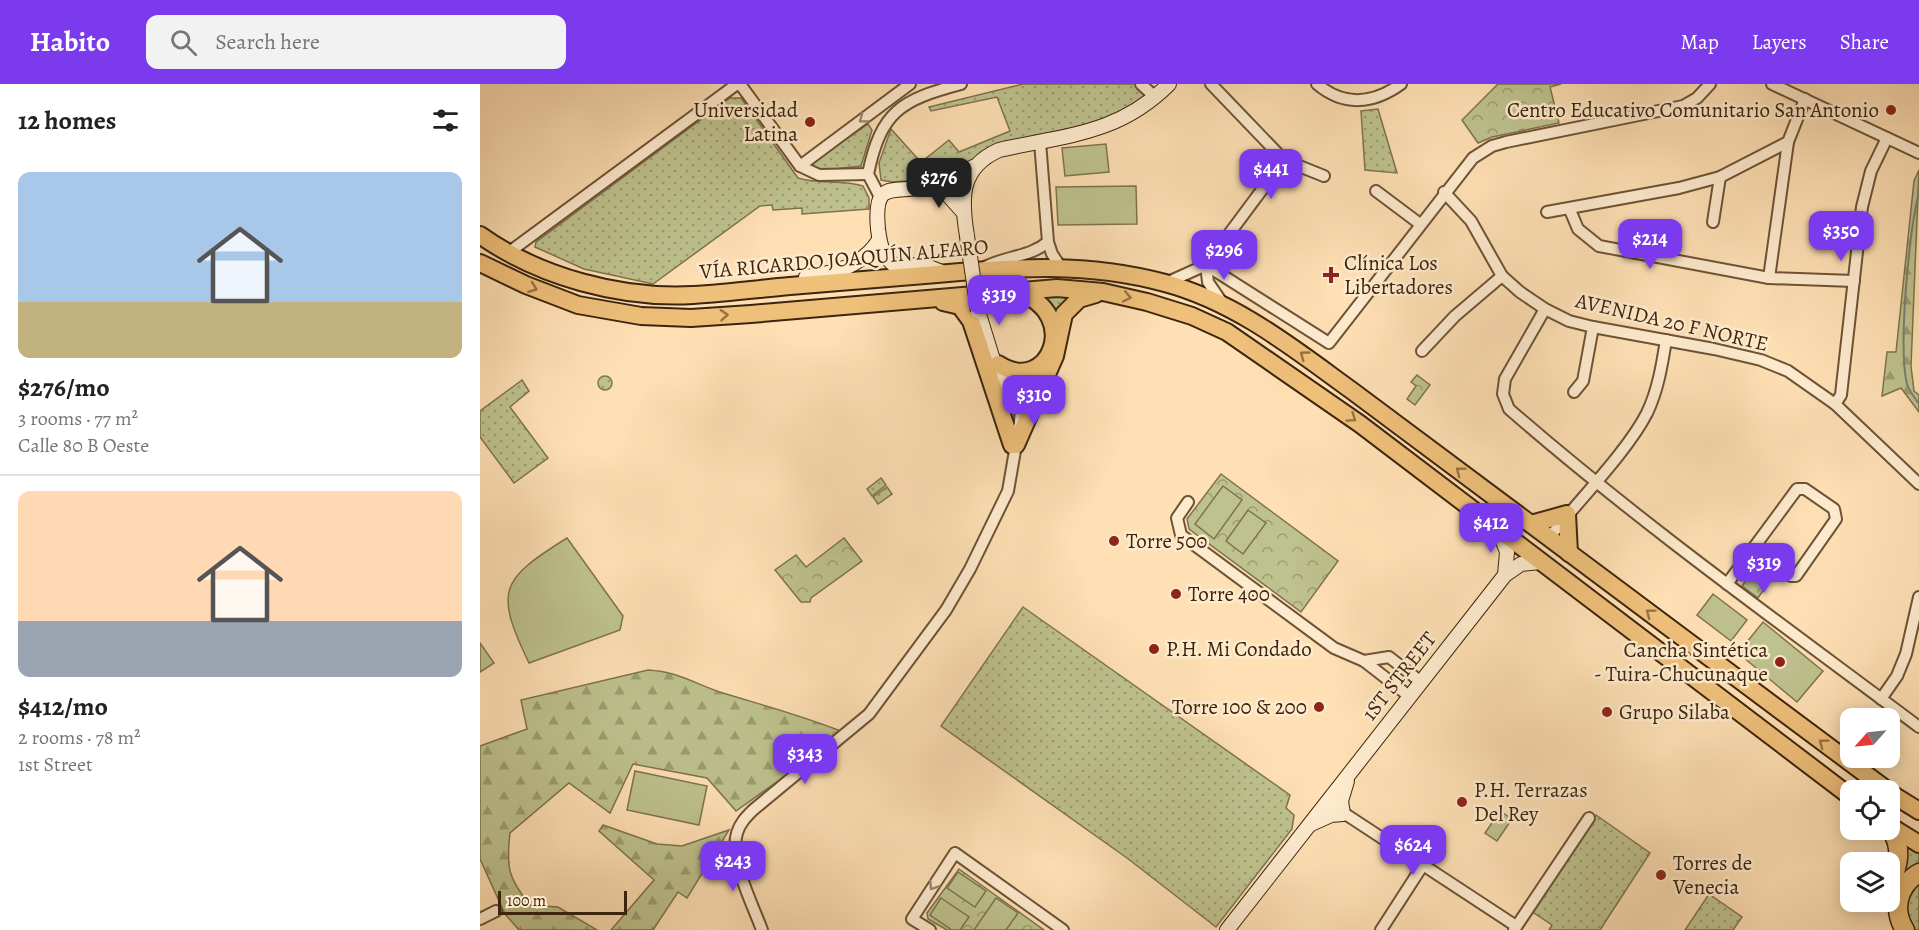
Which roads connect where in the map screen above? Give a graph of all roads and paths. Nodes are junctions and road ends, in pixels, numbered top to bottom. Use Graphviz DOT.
graph roads {
  1 [pos="738,84"];
  2 [pos="910,84"];
  3 [pos="1141,84"];
  4 [pos="1169,84"];
  5 [pos="1211,84"];
  6 [pos="1317,84"];
  7 [pos="1401,84"];
  8 [pos="1710,84"];
  9 [pos="1772,84"];
  10 [pos="955,85"];
  11 [pos="896,94"];
  12 [pos="1155,97"];
  13 [pos="1805,99"];
  14 [pos="903,105"];
  15 [pos="1887,138"];
  16 [pos="1040,142"];
  17 [pos="1788,142"];
  18 [pos="1919,153"];
  19 [pos="1284,160"];
  20 [pos="800,166"];
  21 [pos="975,166"];
  22 [pos="868,174"];
  23 [pos="1324,176"];
  24 [pos="1720,177"];
  25 [pos="928,187"];
  26 [pos="1376,191"];
  27 [pos="1444,192"];
  28 [pos="880,197"];
  29 [pos="1570,210"];
  30 [pos="1547,212"];
  31 [pos="964,213"];
  32 [pos="1713,222"];
  33 [pos="1420,224"];
  34 [pos="480,235"];
  35 [pos="879,240"];
  36 [pos="1048,242"];
  37 [pos="508,253"];
  38 [pos="480,263"];
  39 [pos="1206,265"];
  40 [pos="1060,266"];
  41 [pos="982,269"];
  42 [pos="945,273"];
  43 [pos="1502,276"];
  44 [pos="1769,278"];
  45 [pos="1854,281"];
  46 [pos="1165,283"];
  47 [pos="771,288"];
  48 [pos="1017,291"];
  49 [pos="1103,292"];
  50 [pos="916,301"];
  51 [pos="1223,304"];
  52 [pos="1545,309"];
  53 [pos="1593,327"];
  54 [pos="1666,340"];
  55 [pos="1422,351"];
  56 [pos="994,357"];
  57 [pos="1003,392"];
  58 [pos="1574,392"];
  59 [pos="1037,396"];
  60 [pos="1835,404"];
  61 [pos="1021,405"];
  62 [pos="1014,445"];
  63 [pos="1594,482"];
  64 [pos="1919,484"];
  65 [pos="1188,502"];
  66 [pos="1567,514"];
  67 [pos="1531,524"];
  68 [pos="1499,531"];
  69 [pos="1549,538"];
  70 [pos="1751,549"];
  71 [pos="1569,553"];
  72 [pos="1540,562"];
  73 [pos="1505,575"];
  74 [pos="1727,584"];
  75 [pos="1919,597"];
  76 [pos="1364,661"];
  77 [pos="1421,682"];
  78 [pos="1409,696"];
  79 [pos="1881,699"];
  80 [pos="1919,727"];
  81 [pos="1348,776"];
  82 [pos="1872,780"];
  83 [pos="1840,789"];
  84 [pos="1900,794"];
  85 [pos="1919,797"];
  86 [pos="1900,800"];
  87 [pos="1327,802"];
  88 [pos="1919,812"];
  89 [pos="1343,814"];
  90 [pos="1588,818"];
  91 [pos="1309,825"];
  92 [pos="1900,833"];
  93 [pos="1919,844"];
  94 [pos="1423,865"];
  95 [pos="1919,873"];
  96 [pos="1900,887"];
  97 [pos="496,911"];
  98 [pos="1888,912"];
  99 [pos="1898,912"];
  100 [pos="480,919"];
  101 [pos="1515,928"];
  102 [pos="762,930"];
  103 [pos="930,930"];
  104 [pos="1063,930"];
  105 [pos="1227,930"];
  106 [pos="1381,930"];
  107 [pos="1890,930"];
  108 [pos="1905,930"];
  1 -- 20 [label="street"];
  1 -- 37 [label="street"];
  2 -- 11 [label="street"];
  3 -- 12 [label="street"];
  4 -- 12 [label="street"];
  5 -- 19 [label="street"];
  6 -- 7 [label="street"];
  8 -- 27 [label="street"];
  9 -- 13 [label="street"];
  10 -- 14 [label="street"];
  11 -- 14 [label="street"];
  11 -- 20 [label="street, one-way"];
  12 -- 16 [label="street"];
  13 -- 15 [label="street"];
  13 -- 17 [label="street"];
  14 -- 22 [label="street"];
  15 -- 18 [label="street"];
  15 -- 45 [label="street"];
  16 -- 21 [label="street"];
  16 -- 36 [label="street"];
  17 -- 24 [label="street"];
  17 -- 44 [label="street"];
  19 -- 23 [label="street"];
  19 -- 39 [label="street"];
  20 -- 22 [label="street"];
  21 -- 25 [label="street"];
  21 -- 31 [label="street"];
  22 -- 28 [label="street"];
  24 -- 29 [label="street"];
  24 -- 32 [label="street"];
  25 -- 28 [label="street"];
  25 -- 31 [label="street"];
  26 -- 33 [label="street"];
  27 -- 33 [label="street"];
  27 -- 43 [label="street, AVENIDA 20 F NORTE"];
  28 -- 35 [label="street"];
  29 -- 30 [label="street"];
  29 -- 44 [label="street"];
  31 -- 56 [label="street, bridge"];
  33 -- 39 [label="street"];
  34 -- 37 [label="main road, VÍA RICARDO JOAQUÍN ALFARO"];
  35 -- 42 [label="street"];
  35 -- 47 [label="street"];
  36 -- 40 [label="street"];
  36 -- 41 [label="street"];
  37 -- 47 [label="main road, VÍA RICARDO JOAQUÍN ALFARO"];
  38 -- 50 [label="main road, one-way"];
  39 -- 46 [label="street"];
  39 -- 51 [label="street"];
  40 -- 41 [label="main road, VÍA RICARDO JOAQUÍN ALFARO"];
  40 -- 46 [label="main road, VÍA RICARDO JOAQUÍN ALFARO"];
  41 -- 42 [label="main road, VÍA RICARDO JOAQUÍN ALFARO"];
  42 -- 47 [label="main road, VÍA RICARDO JOAQUÍN ALFARO"];
  43 -- 52 [label="street, AVENIDA 20 F NORTE"];
  43 -- 55 [label="street"];
  44 -- 45 [label="street"];
  45 -- 60 [label="street"];
  46 -- 51 [label="main road, VÍA RICARDO JOAQUÍN ALFARO"];
  48 -- 49 [label="main road"];
  48 -- 50 [label="main road"];
  48 -- 56 [label="main road"];
  49 -- 59 [label="main road"];
  49 -- 68 [label="main road, one-way"];
  50 -- 62 [label="main road"];
  67 -- 51 [label="main road, VÍA RICARDO JOAQUÍN ALFARO, one-way"];
  52 -- 53 [label="street, AVENIDA 20 F NORTE"];
  52 -- 63 [label="street"];
  53 -- 54 [label="street, AVENIDA 20 F NORTE"];
  53 -- 58 [label="street"];
  54 -- 60 [label="street, AVENIDA 20 F NORTE"];
  54 -- 63 [label="street"];
  56 -- 57 [label="street"];
  56 -- 61 [label="street"];
  57 -- 61 [label="main road"];
  57 -- 62 [label="street"];
  59 -- 61 [label="main road"];
  59 -- 62 [label="main road"];
  60 -- 64 [label="street, AVENIDA 20 F NORTE"];
  61 -- 62 [label="street"];
  62 -- 102 [label="street"];
  63 -- 66 [label="street"];
  63 -- 74 [label="street"];
  65 -- 76 [label="street"];
  66 -- 67 [label="main road"];
  66 -- 69 [label="street"];
  66 -- 71 [label="main road"];
  67 -- 69 [label="main road, VÍA RICARDO JOAQUÍN ALFARO"];
  68 -- 72 [label="main road"];
  68 -- 73 [label="street"];
  69 -- 71 [label="main road, VÍA RICARDO JOAQUÍN ALFARO"];
  70 -- 70 [label="street"];
  70 -- 74 [label="street"];
  82 -- 71 [label="main road, VÍA RICARDO JOAQUÍN ALFARO, one-way"];
  72 -- 73 [label="street, 1ST STREET"];
  72 -- 83 [label="main road"];
  73 -- 77 [label="street, 1ST STREET"];
  74 -- 79 [label="street"];
  75 -- 79 [label="street"];
  76 -- 77 [label="street"];
  76 -- 78 [label="street"];
  77 -- 78 [label="street, 1ST STREET"];
  78 -- 81 [label="street, 1ST STREET"];
  79 -- 80 [label="street"];
  81 -- 87 [label="street, 1ST STREET"];
  81 -- 89 [label="street"];
  84 -- 85 [label="main road"];
  86 -- 88 [label="main road, VÍA RICARDO JOAQUÍN ALFARO"];
  87 -- 89 [label="street"];
  87 -- 91 [label="street, 1ST STREET"];
  89 -- 91 [label="street"];
  89 -- 94 [label="street"];
  90 -- 101 [label="street"];
  91 -- 105 [label="street, 1ST STREET"];
  92 -- 93 [label="main road"];
  94 -- 101 [label="street"];
  94 -- 106 [label="street"];
  95 -- 96 [label="highway"];
  97 -- 100 [label="street"];
  98 -- 107 [label="highway"];
  99 -- 108 [label="highway"];
  104 -- 103 [label="street, one-way"];
}
